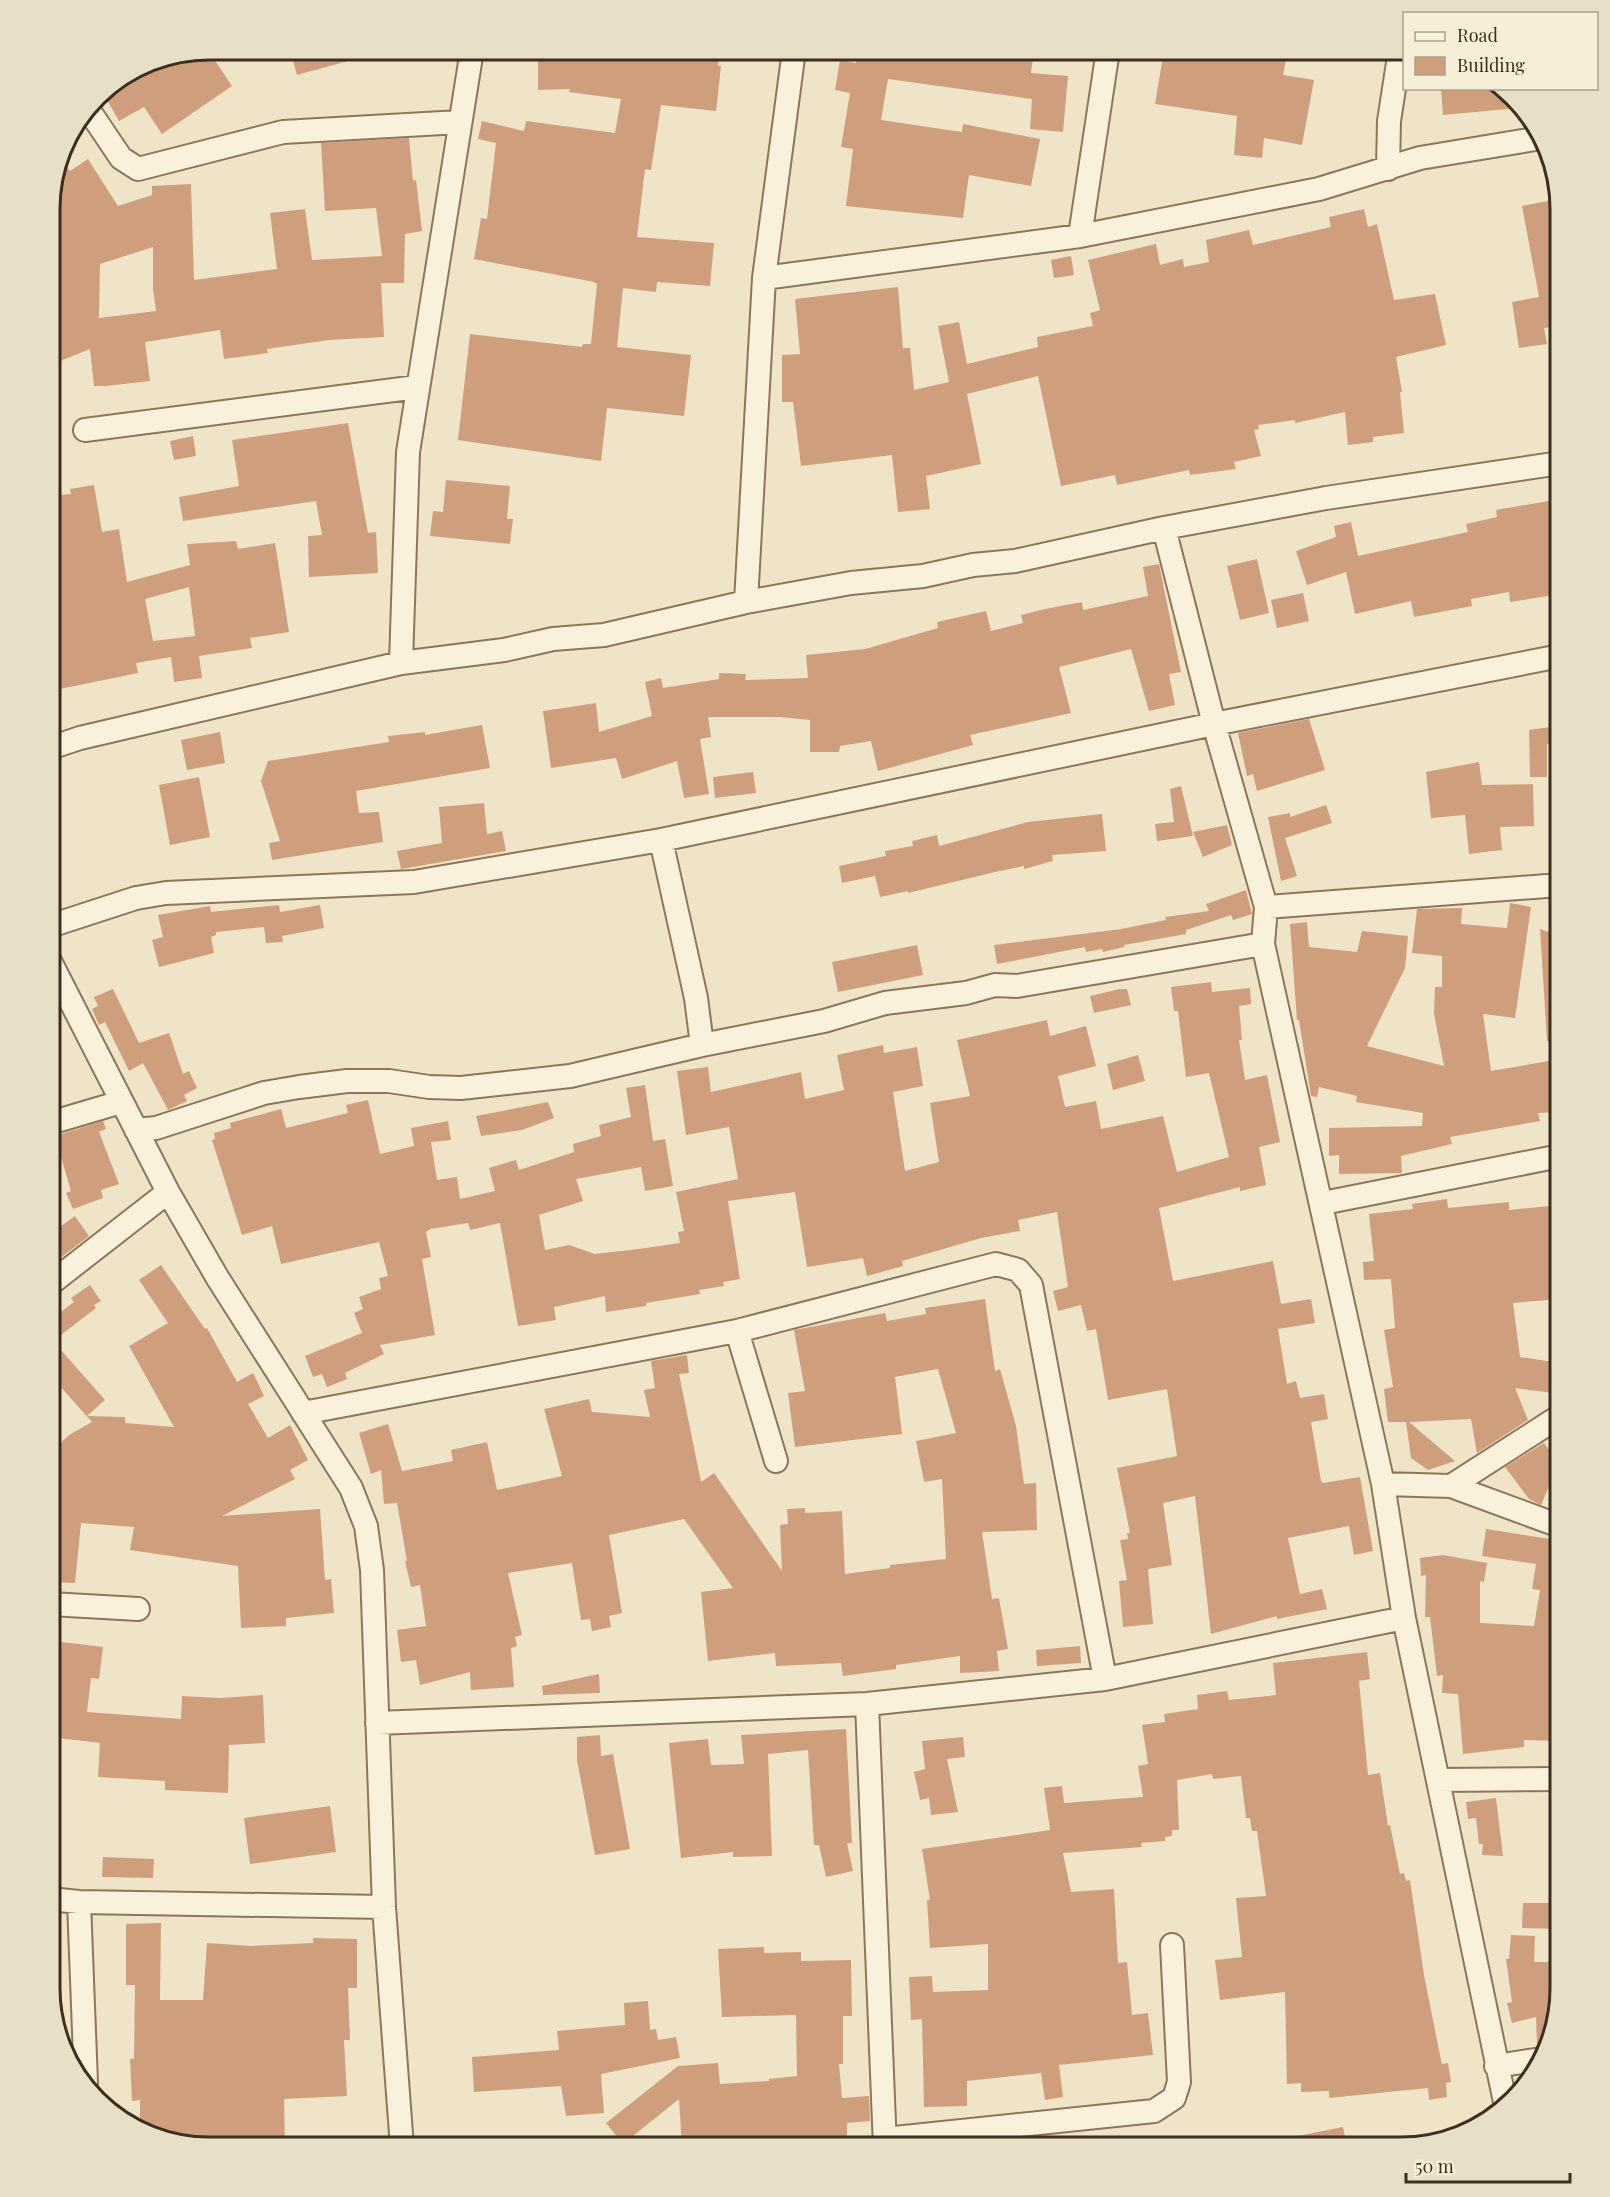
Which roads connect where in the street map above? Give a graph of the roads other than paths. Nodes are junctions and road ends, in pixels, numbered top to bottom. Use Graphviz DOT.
graph roads {
  1 [pos="470,60"];
  2 [pos="793,60"];
  3 [pos="1106,60"];
  4 [pos="1398,60"];
  5 [pos="92,116"];
  6 [pos="460,122"];
  7 [pos="1533,139"];
  8 [pos="1388,169"];
  9 [pos="1080,236"];
  10 [pos="764,278"];
  11 [pos="417,387"];
  12 [pos="85,430"];
  13 [pos="1550,464"];
  14 [pos="1164,528"];
  15 [pos="746,602"];
  16 [pos="1550,658"];
  17 [pos="401,663"];
  18 [pos="1214,724"];
  19 [pos="60,745"];
  20 [pos="661,840"];
  21 [pos="1550,886"];
  22 [pos="1266,907"];
  23 [pos="60,923"];
  24 [pos="1263,944"];
  25 [pos="60,982"];
  26 [pos="702,1045"];
  27 [pos="121,1102"];
  28 [pos="60,1120"];
  29 [pos="136,1130"];
  30 [pos="1550,1158"];
  31 [pos="168,1192"];
  32 [pos="1323,1203"];
  33 [pos="60,1276"];
  34 [pos="737,1331"];
  35 [pos="303,1413"];
  36 [pos="1550,1422"];
  37 [pos="776,1461"];
  38 [pos="1383,1484"];
  39 [pos="1451,1486"];
  40 [pos="1550,1522"];
  41 [pos="60,1605"];
  42 [pos="138,1609"];
  43 [pos="1404,1618"];
  44 [pos="1105,1679"];
  45 [pos="867,1704"];
  46 [pos="377,1724"];
  47 [pos="1550,1779"];
  48 [pos="1439,1780"];
  49 [pos="60,1900"];
  50 [pos="79,1902"];
  51 [pos="384,1906"];
  52 [pos="1172,1945"];
  53 [pos="1531,2061"];
  54 [pos="1496,2066"];
  55 [pos="86,2071"];
  56 [pos="1503,2095"];
  57 [pos="401,2137"];
  58 [pos="885,2137"];
  59 [pos="935,2137"];
  1 -- 6 [label="street"];
  2 -- 10 [label="street"];
  3 -- 9 [label="street"];
  4 -- 8 [label="street"];
  5 -- 6 [label="street"];
  6 -- 11 [label="street"];
  7 -- 8 [label="street"];
  8 -- 9 [label="street"];
  9 -- 10 [label="street"];
  10 -- 15 [label="street"];
  11 -- 12 [label="street"];
  11 -- 17 [label="street"];
  13 -- 14 [label="street"];
  14 -- 15 [label="street"];
  14 -- 18 [label="street"];
  15 -- 17 [label="street"];
  16 -- 18 [label="street"];
  17 -- 19 [label="street"];
  18 -- 20 [label="street"];
  18 -- 22 [label="street"];
  20 -- 23 [label="street"];
  20 -- 26 [label="street"];
  21 -- 22 [label="street"];
  22 -- 24 [label="street"];
  24 -- 26 [label="street"];
  24 -- 32 [label="street"];
  25 -- 27 [label="street"];
  26 -- 29 [label="street"];
  27 -- 28 [label="street"];
  27 -- 29 [label="street"];
  29 -- 31 [label="street"];
  30 -- 32 [label="street"];
  31 -- 33 [label="street"];
  31 -- 35 [label="street"];
  32 -- 38 [label="street"];
  34 -- 35 [label="street"];
  34 -- 37 [label="street"];
  34 -- 44 [label="street"];
  35 -- 46 [label="street"];
  36 -- 39 [label="street"];
  38 -- 39 [label="street"];
  38 -- 43 [label="street"];
  39 -- 40 [label="street"];
  41 -- 42 [label="street"];
  43 -- 44 [label="street"];
  43 -- 48 [label="street"];
  44 -- 45 [label="street"];
  45 -- 46 [label="street"];
  45 -- 58 [label="street"];
  46 -- 51 [label="street"];
  47 -- 48 [label="street"];
  48 -- 54 [label="street"];
  49 -- 50 [label="street"];
  50 -- 51 [label="street"];
  50 -- 55 [label="street"];
  51 -- 57 [label="street"];
  52 -- 59 [label="street"];
  53 -- 54 [label="street"];
  54 -- 56 [label="street"];
}
